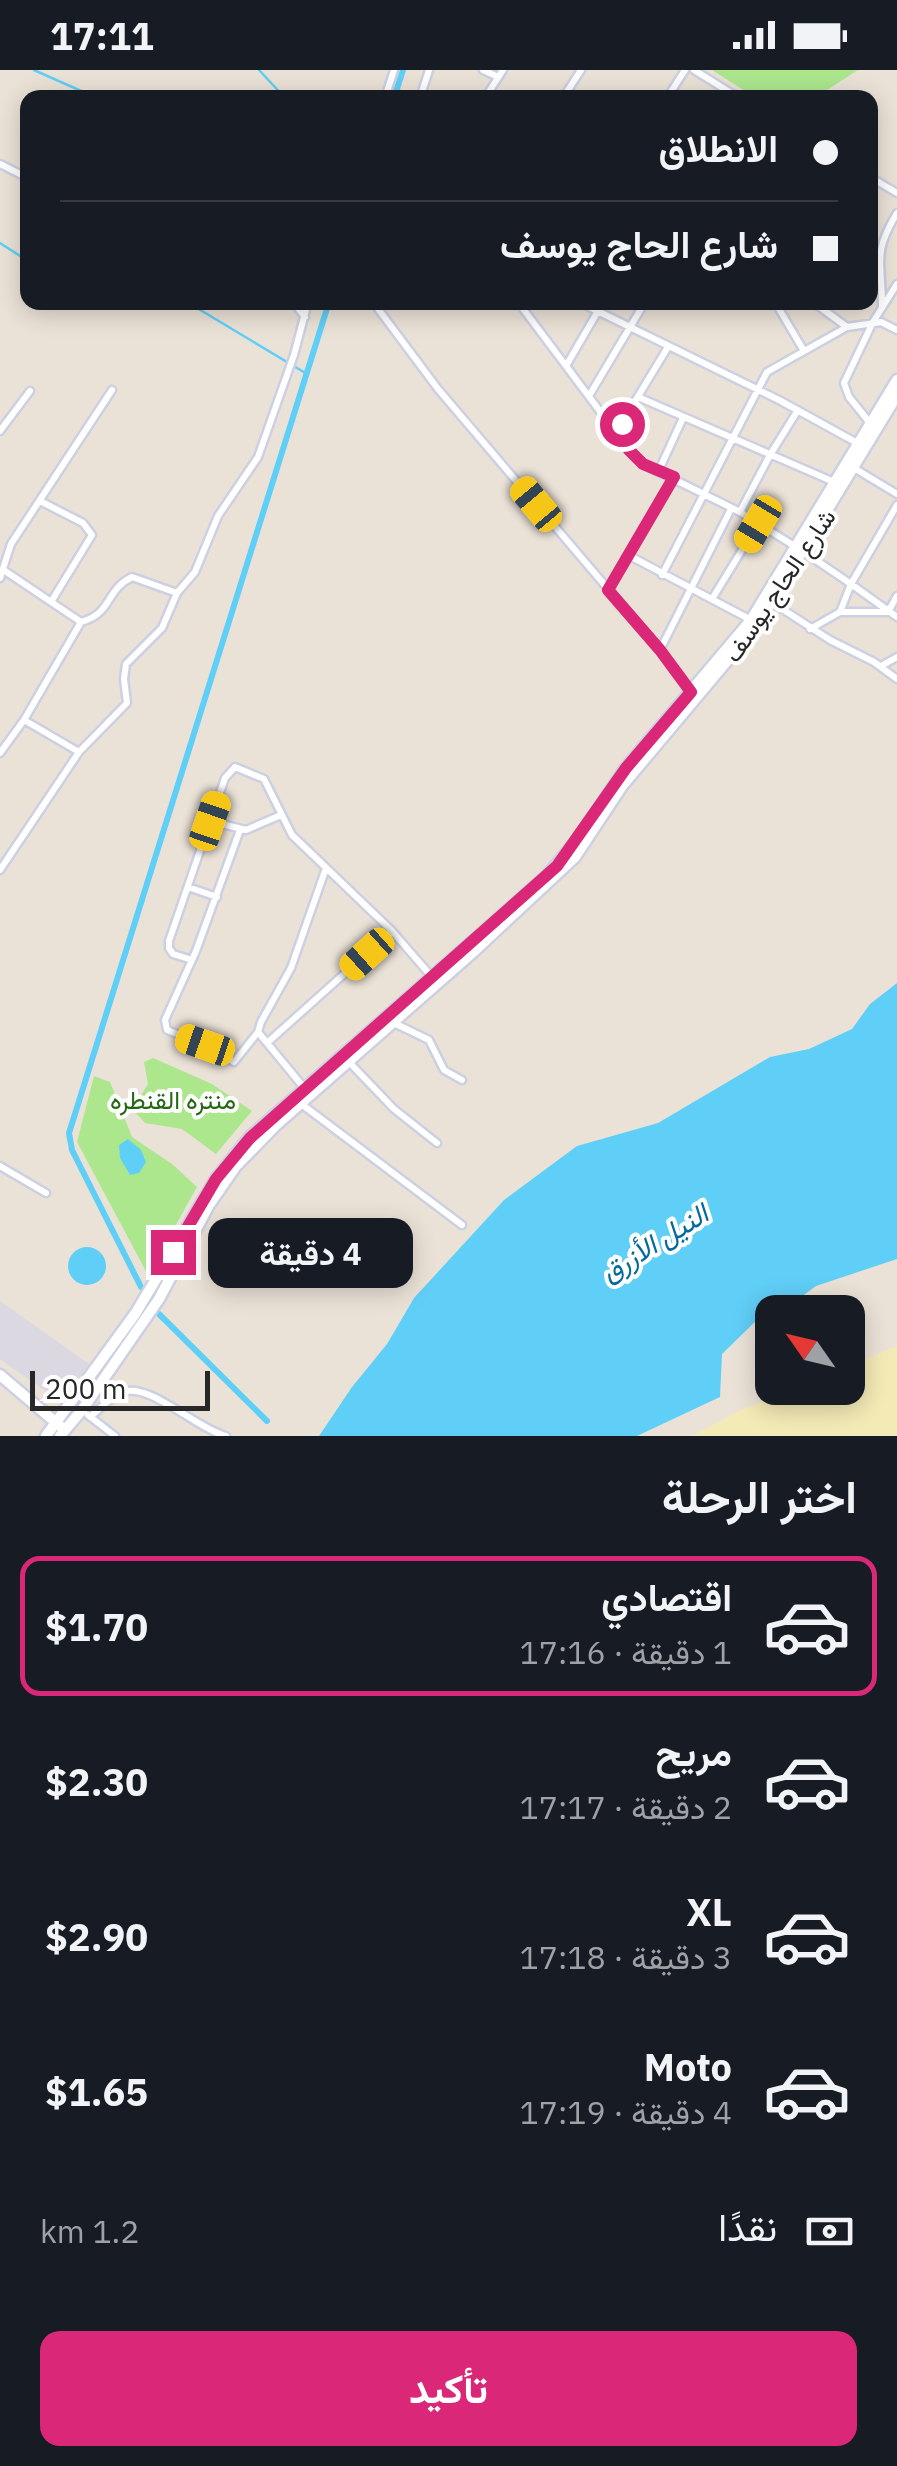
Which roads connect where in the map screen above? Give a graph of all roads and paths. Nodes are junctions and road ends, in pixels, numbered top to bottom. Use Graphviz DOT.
graph roads {
  1 [pos="483,70"];
  2 [pos="694,70"];
  3 [pos="500,74"];
  4 [pos="724,89"];
  5 [pos="897,213"];
  6 [pos="879,268"];
  7 [pos="897,284"];
  8 [pos="882,308"];
  9 [pos="298,310"];
  10 [pos="306,310"];
  11 [pos="379,310"];
  12 [pos="524,310"];
  13 [pos="596,310"];
  14 [pos="641,310"];
  15 [pos="781,310"];
  16 [pos="824,310"];
  17 [pos="598,312"];
  18 [pos="304,317"];
  19 [pos="874,322"];
  20 [pos="846,327"];
  21 [pos="631,328"];
  22 [pos="897,330"];
  23 [pos="668,346"];
  24 [pos="804,351"];
  25 [pos="566,366"];
  26 [pos="897,380"];
  27 [pos="758,389"];
  28 [pos="112,390"];
  29 [pos="30,391"];
  30 [pos="897,395"];
  31 [pos="589,396"];
  32 [pos="638,397"];
  33 [pos="798,410"];
  34 [pos="683,418"];
  35 [pos="871,424"];
  36 [pos="0,431"];
  37 [pos="617,431"];
  38 [pos="732,439"];
  39 [pos="859,444"];
  40 [pos="770,455"];
  41 [pos="854,468"];
  42 [pos="660,470"];
  43 [pos="674,477"];
  44 [pos="836,483"];
  45 [pos="704,493"];
  46 [pos="897,494"];
  47 [pos="40,501"];
  48 [pos="897,504"];
  49 [pos="736,511"];
  50 [pos="758,524"];
  51 [pos="801,550"];
  52 [pos="630,556"];
  53 [pos="2,575"];
  54 [pos="662,575"];
  55 [pos="850,584"];
  56 [pos="608,590"];
  57 [pos="689,590"];
  58 [pos="178,594"];
  59 [pos="897,596"];
  60 [pos="712,599"];
  61 [pos="51,602"];
  62 [pos="772,603"];
  63 [pos="840,612"];
  64 [pos="888,612"];
  65 [pos="897,617"];
  66 [pos="751,620"];
  67 [pos="81,622"];
  68 [pos="810,628"];
  69 [pos="660,650"];
  70 [pos="897,656"];
  71 [pos="881,666"];
  72 [pos="897,680"];
  73 [pos="691,692"];
  74 [pos="24,720"];
  75 [pos="80,752"];
  76 [pos="0,753"];
  77 [pos="281,816"];
  78 [pos="210,821"];
  79 [pos="240,830"];
  80 [pos="326,868"];
  81 [pos="0,870"];
  82 [pos="188,887"];
  83 [pos="216,896"];
  84 [pos="392,932"];
  85 [pos="192,960"];
  86 [pos="433,978"];
  87 [pos="394,1023"];
  88 [pos="258,1032"];
  89 [pos="267,1043"];
  90 [pos="349,1062"];
  91 [pos="462,1080"];
  92 [pos="306,1089"];
  93 [pos="300,1103"];
  94 [pos="438,1144"];
  95 [pos="0,1166"];
  96 [pos="46,1193"];
  97 [pos="462,1225"];
  98 [pos="0,1375"];
  99 [pos="86,1414"];
  100 [pos="60,1429"];
  101 [pos="46,1436"];
  102 [pos="114,1436"];
  103 [pos="226,1436"];
  1 -- 3 [label="street"];
  2 -- 4 [label="street"];
  5 -- 6 [label="street"];
  6 -- 8 [label="street"];
  7 -- 8 [label="street"];
  8 -- 19 [label="street"];
  9 -- 18 [label="street"];
  10 -- 18 [label="street"];
  11 -- 56 [label="street"];
  12 -- 25 [label="street"];
  13 -- 17 [label="street"];
  14 -- 21 [label="street"];
  15 -- 24 [label="street"];
  16 -- 20 [label="street"];
  17 -- 21 [label="street"];
  17 -- 25 [label="street"];
  18 -- 58 [label="street"];
  19 -- 20 [label="street"];
  19 -- 22 [label="street"];
  19 -- 35 [label="street"];
  20 -- 24 [label="street"];
  21 -- 23 [label="street"];
  21 -- 31 [label="street"];
  23 -- 27 [label="street"];
  23 -- 32 [label="street"];
  24 -- 27 [label="street"];
  25 -- 31 [label="street"];
  26 -- 35 [label="main road, شارع الحاج يوسف"];
  27 -- 33 [label="street"];
  27 -- 38 [label="street"];
  28 -- 47 [label="street"];
  29 -- 36 [label="street"];
  30 -- 41 [label="main road, شارع الحاج يوسف"];
  31 -- 37 [label="street"];
  32 -- 34 [label="street"];
  32 -- 37 [label="street"];
  33 -- 39 [label="street"];
  33 -- 40 [label="street"];
  34 -- 38 [label="street"];
  34 -- 42 [label="street"];
  35 -- 39 [label="main road, شارع الحاج يوسف"];
  37 -- 42 [label="street"];
  38 -- 40 [label="street"];
  38 -- 45 [label="street"];
  39 -- 44 [label="main road, شارع الحاج يوسف"];
  40 -- 44 [label="street"];
  40 -- 49 [label="street"];
  41 -- 46 [label="street"];
  41 -- 51 [label="main road, شارع الحاج يوسف"];
  42 -- 43 [label="street"];
  43 -- 45 [label="street"];
  43 -- 52 [label="street"];
  44 -- 51 [label="main road, شارع الحاج يوسف"];
  45 -- 49 [label="street"];
  45 -- 54 [label="street"];
  47 -- 53 [label="street"];
  47 -- 61 [label="street"];
  48 -- 55 [label="street"];
  49 -- 50 [label="street"];
  49 -- 57 [label="street"];
  50 -- 51 [label="street"];
  50 -- 60 [label="street"];
  51 -- 55 [label="street"];
  51 -- 62 [label="main road, شارع الحاج يوسف"];
  51 -- 66 [label="main road, شارع الحاج يوسف"];
  52 -- 54 [label="street"];
  52 -- 56 [label="street"];
  53 -- 61 [label="street"];
  54 -- 57 [label="street"];
  55 -- 63 [label="street"];
  55 -- 64 [label="street"];
  56 -- 69 [label="street"];
  57 -- 60 [label="street"];
  57 -- 69 [label="street"];
  58 -- 67 [label="street"];
  58 -- 75 [label="street"];
  59 -- 64 [label="street"];
  60 -- 66 [label="street"];
  61 -- 67 [label="street"];
  62 -- 68 [label="street"];
  62 -- 87 [label="main road, شارع الحاج يوسف"];
  63 -- 64 [label="street"];
  63 -- 68 [label="street"];
  64 -- 65 [label="street"];
  66 -- 73 [label="main road, شارع الحاج يوسف"];
  67 -- 74 [label="street"];
  68 -- 71 [label="street"];
  69 -- 73 [label="street"];
  70 -- 71 [label="street"];
  71 -- 72 [label="street"];
  73 -- 86 [label="main road, شارع الحاج يوسف"];
  74 -- 75 [label="street"];
  74 -- 76 [label="street"];
  75 -- 81 [label="street"];
  77 -- 78 [label="street"];
  77 -- 79 [label="street"];
  77 -- 80 [label="street"];
  78 -- 79 [label="street"];
  78 -- 82 [label="street"];
  79 -- 83 [label="street"];
  80 -- 84 [label="street"];
  80 -- 88 [label="street"];
  82 -- 83 [label="street"];
  82 -- 85 [label="street"];
  83 -- 85 [label="street"];
  84 -- 86 [label="street"];
  84 -- 89 [label="street"];
  85 -- 88 [label="street"];
  86 -- 92 [label="main road, شارع الحاج يوسف"];
  87 -- 90 [label="main road, شارع الحاج يوسف"];
  87 -- 91 [label="street"];
  88 -- 89 [label="street"];
  89 -- 92 [label="street"];
  90 -- 93 [label="main road, شارع الحاج يوسف"];
  90 -- 94 [label="street"];
  92 -- 100 [label="main road, شارع الحاج يوسف"];
  93 -- 97 [label="street"];
  93 -- 99 [label="main road, شارع الحاج يوسف"];
  95 -- 96 [label="street"];
  98 -- 100 [label="main road"];
  99 -- 100 [label="main road, شارع الحاج يوسف"];
  99 -- 102 [label="street"];
  99 -- 103 [label="street"];
  100 -- 101 [label="main road, شارع الحاج يوسف"];
}
